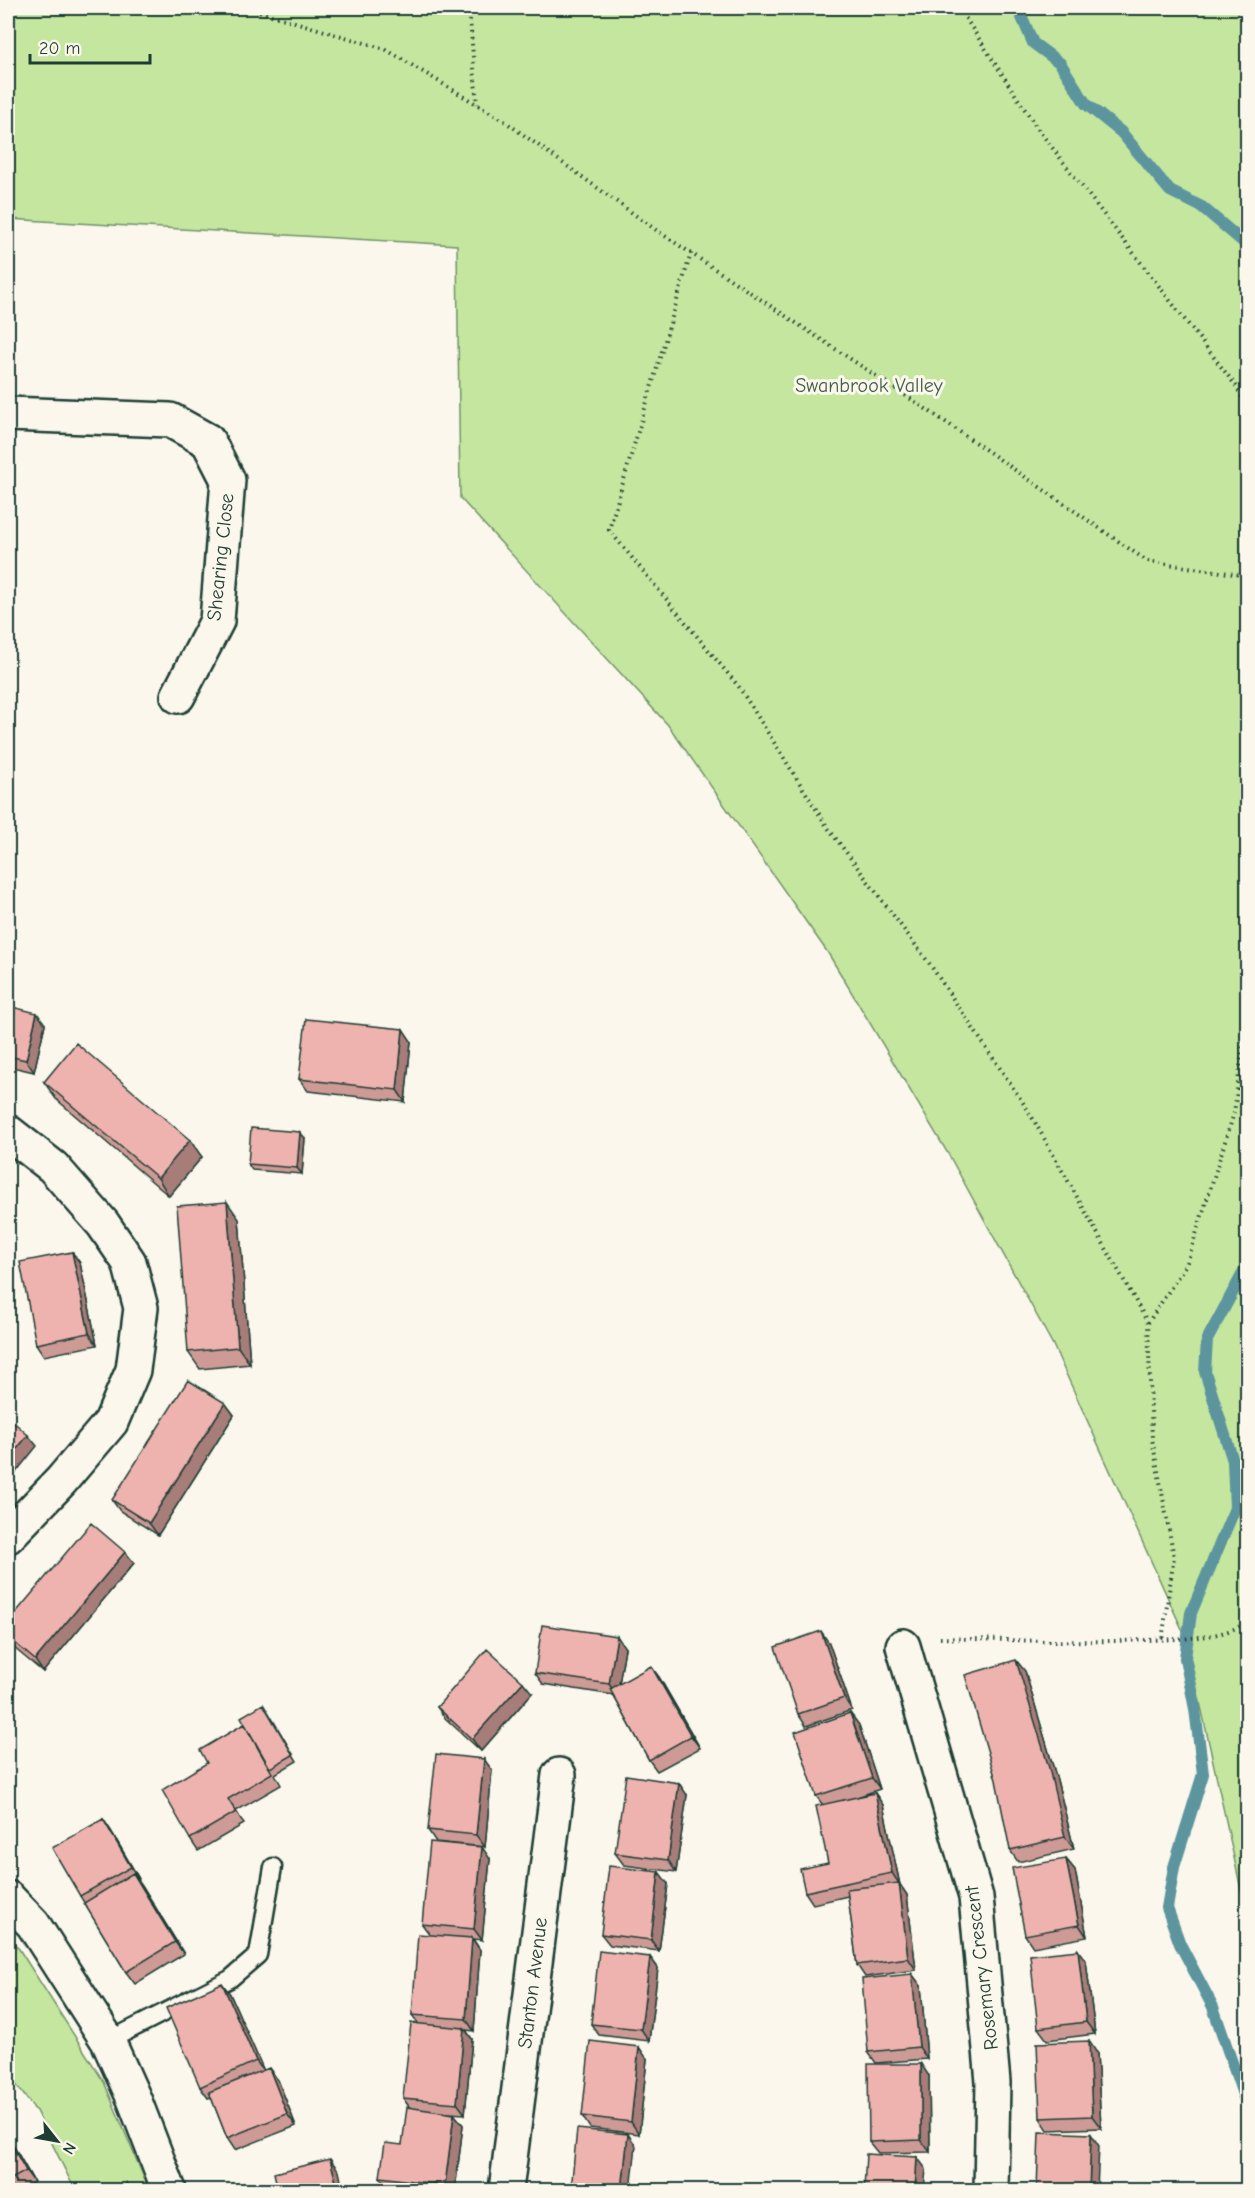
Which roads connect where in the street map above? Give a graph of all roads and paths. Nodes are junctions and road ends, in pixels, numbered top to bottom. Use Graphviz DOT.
graph roads {
  1 [pos="248,8"];
  2 [pos="469,8"];
  3 [pos="959,8"];
  4 [pos="477,104"];
  5 [pos="691,253"];
  6 [pos="1248,409"];
  7 [pos="8,414"];
  8 [pos="1248,576"];
  9 [pos="178,696"];
  10 [pos="1248,1007"];
  11 [pos="8,1132"];
  12 [pos="1148,1323"];
  13 [pos="8,1536"];
  14 [pos="1248,1621"];
  15 [pos="1162,1640"];
  16 [pos="903,1646"];
  17 [pos="559,1775"];
  18 [pos="273,1867"];
  19 [pos="8,1898"];
  20 [pos="108,2041"];
  21 [pos="169,2190"];
  22 [pos="506,2190"];
  23 [pos="991,2190"];
  1 -- 4 [label="path"];
  2 -- 4 [label="path"];
  3 -- 6 [label="path"];
  4 -- 5 [label="path"];
  5 -- 8 [label="path"];
  5 -- 12 [label="path"];
  7 -- 9 [label="street, Shearing Close"];
  10 -- 12 [label="path"];
  11 -- 13 [label="street"];
  12 -- 15 [label="path"];
  14 -- 15 [label="path"];
  15 -- 16 [label="path"];
  16 -- 23 [label="street, Rosemary Crescent"];
  17 -- 22 [label="street, Stanton Avenue"];
  18 -- 20 [label="lane"];
  19 -- 20 [label="street"];
  20 -- 21 [label="street"];
}
